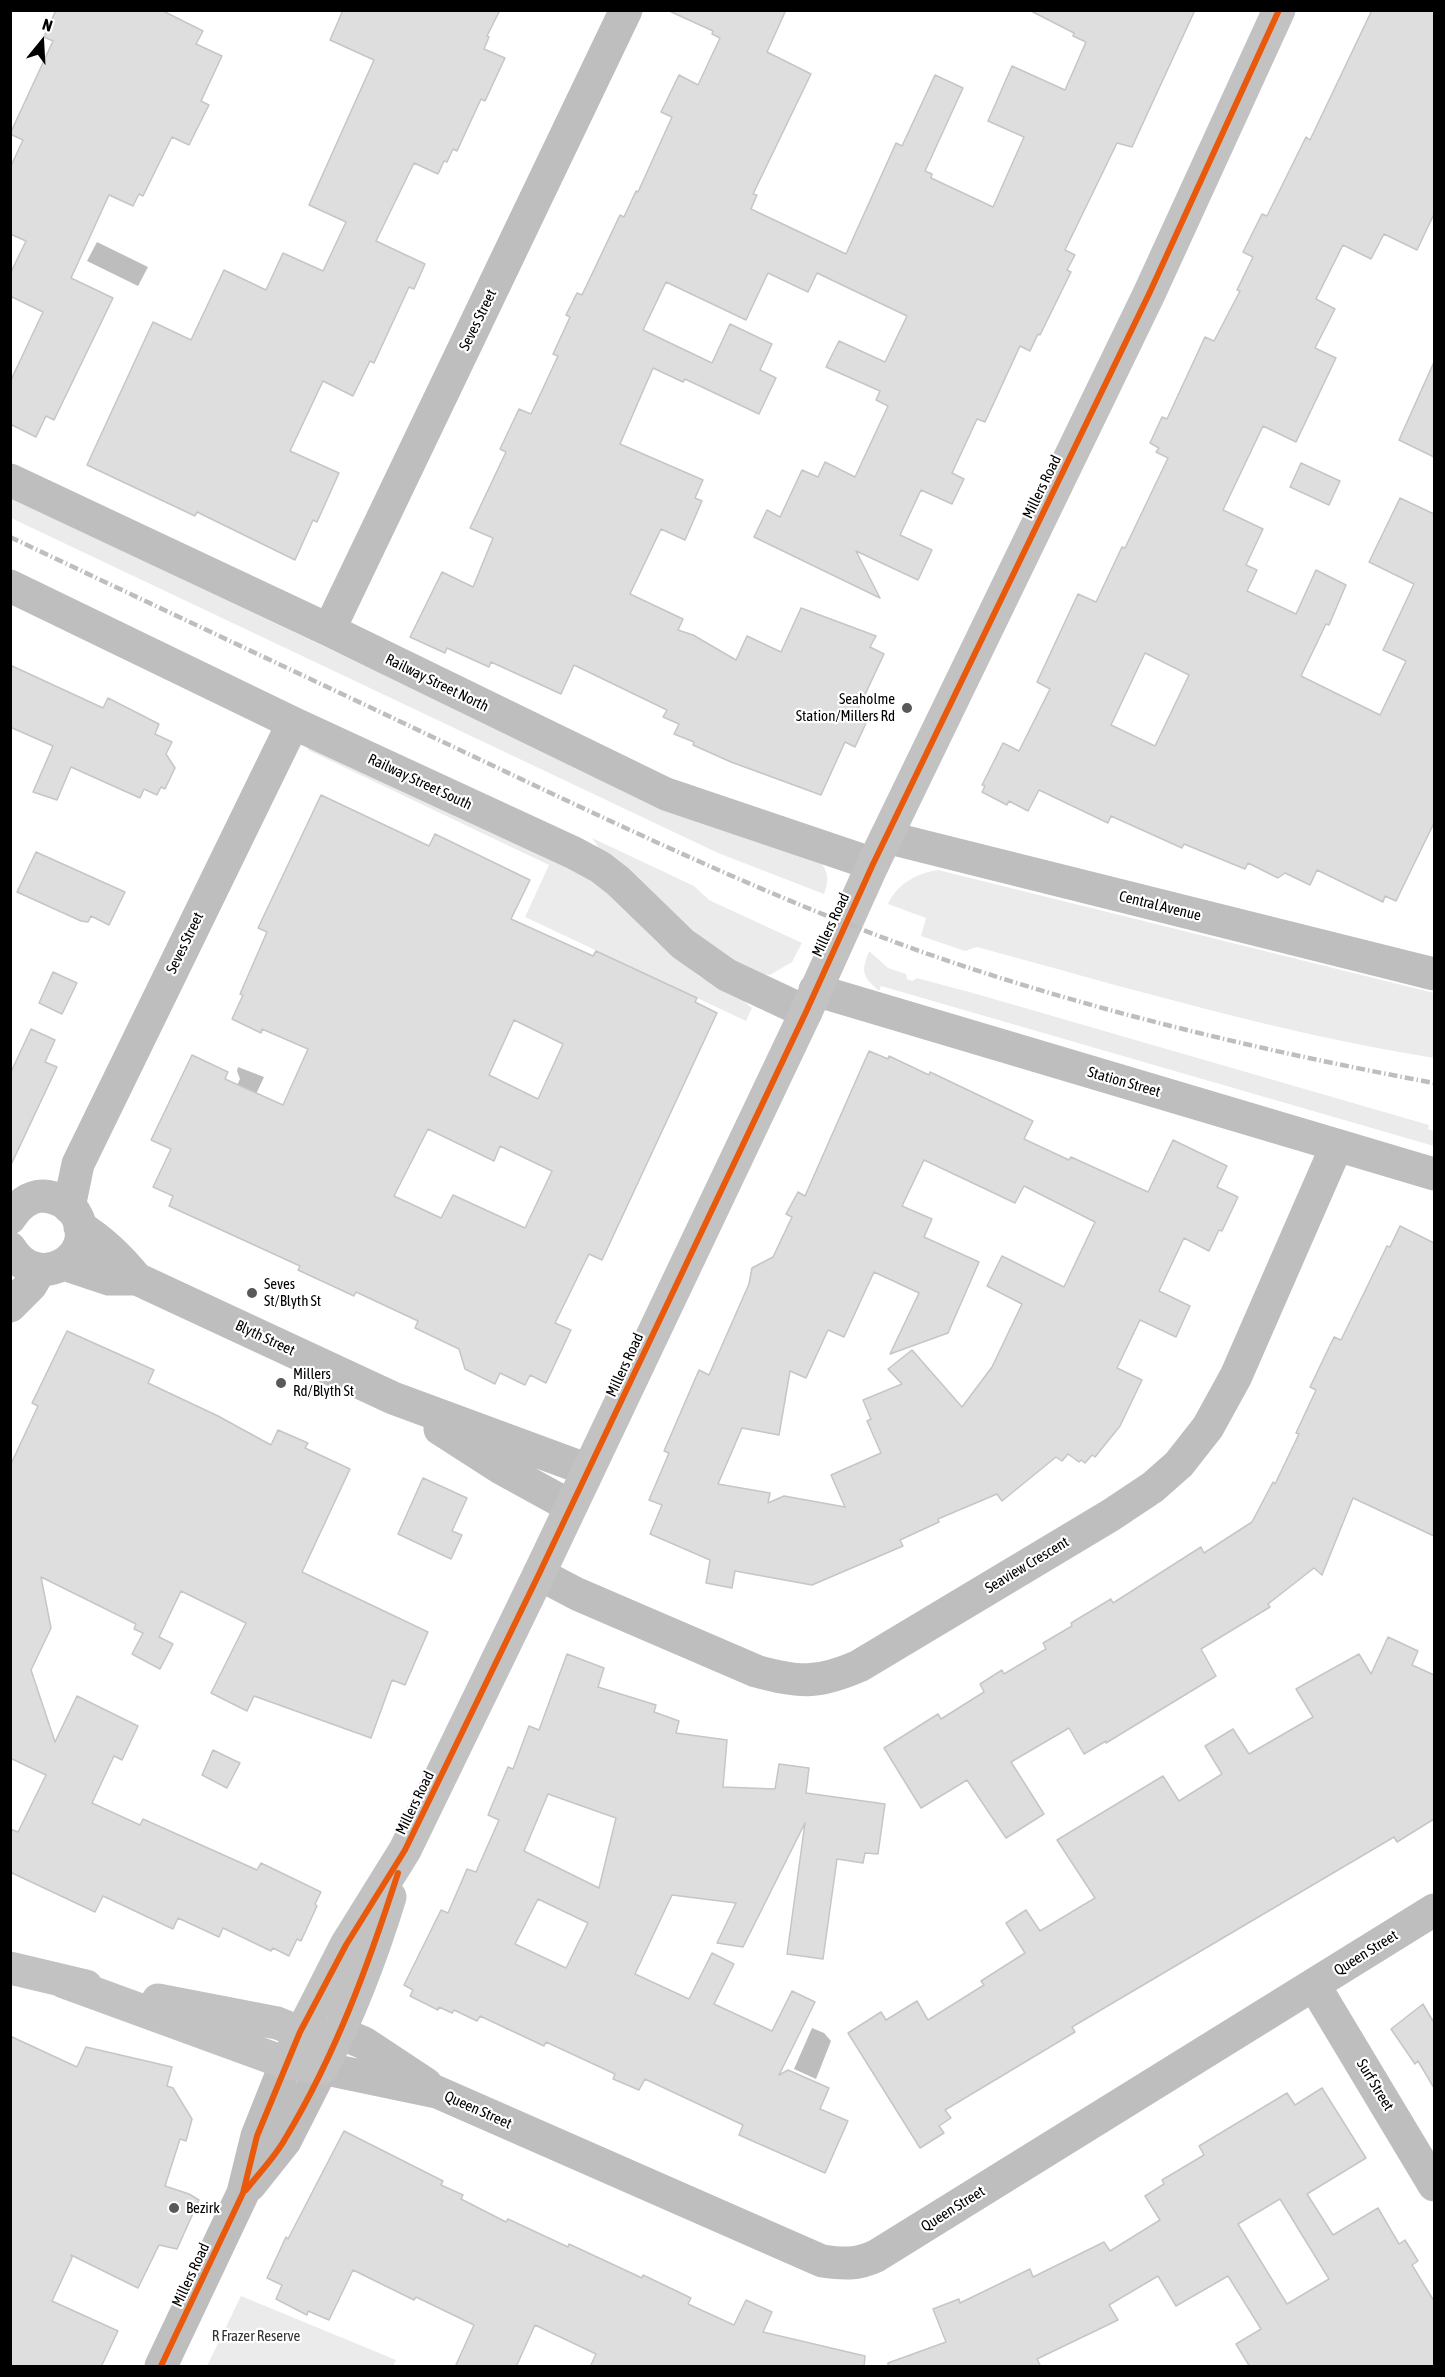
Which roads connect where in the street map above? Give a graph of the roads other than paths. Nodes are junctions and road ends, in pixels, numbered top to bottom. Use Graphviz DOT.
graph roads {
  1 [pos="626,10"];
  2 [pos="1279,10"];
  3 [pos="10,480"];
  4 [pos="10,586"];
  5 [pos="329,630"];
  6 [pos="293,723"];
  7 [pos="880,851"];
  8 [pos="1431,965"];
  9 [pos="810,1001"];
  10 [pos="1337,1145"];
  11 [pos="1434,1174"];
  12 [pos="40,1208"];
  13 [pos="33,1260"];
  14 [pos="137,1279"];
  15 [pos="10,1298"];
  16 [pos="10,1306"];
  17 [pos="393,1398"];
  18 [pos="588,1470"];
  19 [pos="570,1506"];
  20 [pos="539,1574"];
  21 [pos="405,1850"];
  22 [pos="1434,1910"];
  23 [pos="10,1968"];
  24 [pos="64,1982"];
  25 [pos="1314,1985"];
  26 [pos="300,2032"];
  27 [pos="340,2033"];
  28 [pos="286,2063"];
  29 [pos="322,2068"];
  30 [pos="437,2092"];
  31 [pos="1434,2185"];
  32 [pos="243,2193"];
  33 [pos="161,2367"];
  1 -- 5 [label="street, Seves Street"];
  2 -- 7 [label="main road, Millers Road"];
  3 -- 5 [label="street, Railway Street North"];
  4 -- 6 [label="street, Railway Street South"];
  5 -- 7 [label="street, Railway Street North"];
  6 -- 9 [label="street, Railway Street South"];
  6 -- 12 [label="street, Seves Street"];
  7 -- 8 [label="street, Central Avenue"];
  7 -- 9 [label="main road, Millers Road"];
  9 -- 10 [label="street, Station Street"];
  9 -- 18 [label="main road, Millers Road"];
  10 -- 11 [label="street, Station Street"];
  10 -- 20 [label="street, Seaview Crescent"];
  12 -- 13 [label="street"];
  12 -- 14 [label="street, Blyth Street"];
  13 -- 14 [label="street, Blyth Street"];
  13 -- 15 [label="street"];
  13 -- 16 [label="street"];
  14 -- 17 [label="street, Blyth Street"];
  17 -- 18 [label="street, Blyth Street"];
  17 -- 19 [label="street, Blyth Street"];
  18 -- 19 [label="main road, Millers Road"];
  19 -- 20 [label="main road, Millers Road"];
  20 -- 21 [label="main road, Millers Road"];
  21 -- 26 [label="main road, Millers Road"];
  21 -- 27 [label="main road, Millers Road"];
  22 -- 25 [label="street, Queen Street"];
  23 -- 24 [label="main road, Queen Street"];
  24 -- 26 [label="main road, Queen Street"];
  24 -- 28 [label="main road, Queen Street"];
  25 -- 30 [label="street, Queen Street"];
  25 -- 31 [label="street, Surf Street"];
  26 -- 27 [label="main road, Queen Street"];
  26 -- 28 [label="main road, Millers Road"];
  27 -- 29 [label="main road, Millers Road"];
  27 -- 30 [label="street, Queen Street"];
  28 -- 29 [label="main road, Queen Street"];
  28 -- 32 [label="street, Millers Road"];
  29 -- 30 [label="street, Queen Street"];
  29 -- 32 [label="street, Millers Road"];
  32 -- 33 [label="street, Millers Road"];
}
